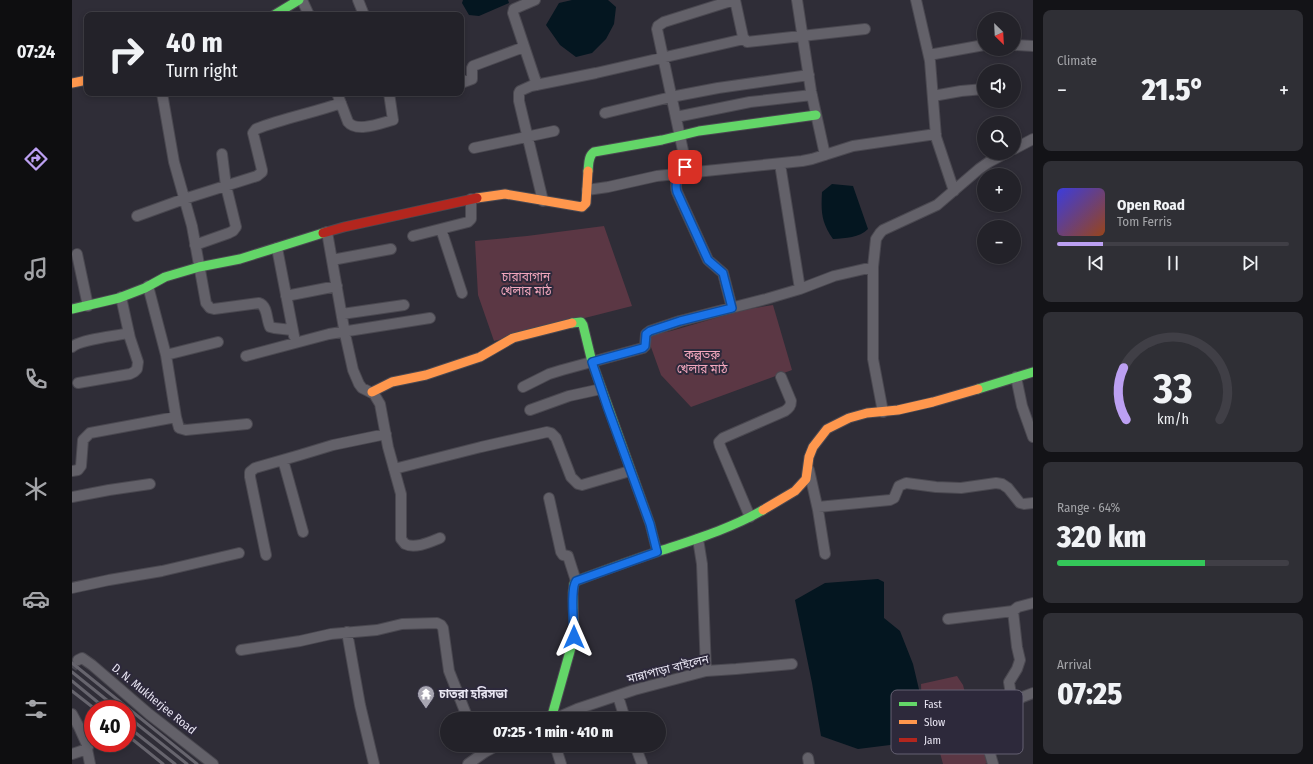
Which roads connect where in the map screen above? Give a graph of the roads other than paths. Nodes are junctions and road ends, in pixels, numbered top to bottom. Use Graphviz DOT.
graph roads {
  1 [pos="301,0"];
  2 [pos="358,0"];
  3 [pos="535,0"];
  4 [pos="734,0"];
  5 [pos="797,0"];
  6 [pos="916,0"];
  7 [pos="279,12"];
  8 [pos="307,12"];
  9 [pos="363,12"];
  10 [pos="864,29"];
  11 [pos="802,36"];
  12 [pos="744,39"];
  13 [pos="1021,45"];
  14 [pos="977,46"];
  15 [pos="1033,46"];
  16 [pos="524,48"];
  17 [pos="929,56"];
  18 [pos="663,58"];
  19 [pos="809,75"];
  20 [pos="84,81"];
  21 [pos="464,82"];
  22 [pos="72,83"];
  23 [pos="537,85"];
  24 [pos="977,90"];
  25 [pos="812,95"];
  26 [pos="163,96"];
  27 [pos="389,96"];
  28 [pos="933,96"];
  29 [pos="671,97"];
  30 [pos="339,98"];
  31 [pos="605,113"];
  32 [pos="816,115"];
  33 [pos="676,117"];
  34 [pos="554,131"];
  35 [pos="936,134"];
  36 [pos="527,136"];
  37 [pos="680,136"];
  38 [pos="1033,139"];
  39 [pos="1021,145"];
  40 [pos="474,148"];
  41 [pos="222,154"];
  42 [pos="825,155"];
  43 [pos="993,160"];
  44 [pos="780,164"];
  45 [pos="681,173"];
  46 [pos="226,186"];
  47 [pos="587,190"];
  48 [pos="954,191"];
  49 [pos="184,199"];
  50 [pos="471,199"];
  51 [pos="543,201"];
  52 [pos="137,216"];
  53 [pos="441,229"];
  54 [pos="327,232"];
  55 [pos="413,236"];
  56 [pos="195,245"];
  57 [pos="277,248"];
  58 [pos="391,248"];
  59 [pos="77,254"];
  60 [pos="332,260"];
  61 [pos="199,267"];
  62 [pos="873,267"];
  63 [pos="148,286"];
  64 [pos="337,286"];
  65 [pos="800,288"];
  66 [pos="462,293"];
  67 [pos="286,296"];
  68 [pos="120,297"];
  69 [pos="404,305"];
  70 [pos="88,306"];
  71 [pos="732,308"];
  72 [pos="72,310"];
  73 [pos="342,314"];
  74 [pos="430,318"];
  75 [pos="292,330"];
  76 [pos="344,331"];
  77 [pos="129,333"];
  78 [pos="218,342"];
  79 [pos="295,343"];
  80 [pos="72,347"];
  81 [pos="166,355"];
  82 [pos="246,356"];
  83 [pos="592,362"];
  84 [pos="1033,372"];
  85 [pos="781,377"];
  86 [pos="1016,377"];
  87 [pos="78,383"];
  88 [pos="522,387"];
  89 [pos="601,389"];
  90 [pos="372,392"];
  91 [pos="530,410"];
  92 [pos="883,412"];
  93 [pos="176,417"];
  94 [pos="247,424"];
  95 [pos="386,434"];
  96 [pos="1033,437"];
  97 [pos="284,460"];
  98 [pos="808,467"];
  99 [pos="394,469"];
  100 [pos="72,471"];
  101 [pos="630,471"];
  102 [pos="150,484"];
  103 [pos="72,497"];
  104 [pos="549,498"];
  105 [pos="1033,503"];
  106 [pos="818,507"];
  107 [pos="750,517"];
  108 [pos="303,532"];
  109 [pos="440,538"];
  110 [pos="698,539"];
  111 [pos="657,552"];
  112 [pos="239,553"];
  113 [pos="825,554"];
  114 [pos="266,556"];
  115 [pos="576,581"];
  116 [pos="72,588"];
  117 [pos="1033,603"];
  118 [pos="1013,611"];
  119 [pos="948,619"];
  120 [pos="347,632"];
  121 [pos="241,650"];
  122 [pos="75,658"];
  123 [pos="792,664"];
  124 [pos="706,671"];
  125 [pos="1010,690"];
  126 [pos="1033,693"];
  127 [pos="618,696"];
  128 [pos="1023,697"];
  129 [pos="465,712"];
  130 [pos="554,712"];
  131 [pos="570,712"];
  132 [pos="624,712"];
  133 [pos="72,714"];
  134 [pos="84,736"];
  135 [pos="84,750"];
  136 [pos="88,752"];
  137 [pos="478,752"];
  138 [pos="557,752"];
  139 [pos="637,752"];
  140 [pos="72,754"];
  141 [pos="990,754"];
  142 [pos="90,764"];
  143 [pos="213,764"];
  144 [pos="374,764"];
  145 [pos="468,764"];
  146 [pos="561,764"];
  147 [pos="642,764"];
  148 [pos="993,764"];
  1 -- 7 [label="street"];
  1 -- 8 [label="street"];
  2 -- 9 [label="street"];
  3 -- 16 [label="street"];
  4 -- 12 [label="street"];
  4 -- 18 [label="street"];
  5 -- 11 [label="street"];
  6 -- 17 [label="street"];
  10 -- 11 [label="street"];
  11 -- 12 [label="street"];
  11 -- 19 [label="street"];
  12 -- 18 [label="street"];
  13 -- 15 [label="street"];
  14 -- 17 [label="street"];
  16 -- 21 [label="street"];
  16 -- 23 [label="street"];
  17 -- 28 [label="street"];
  18 -- 23 [label="street"];
  18 -- 29 [label="street"];
  19 -- 25 [label="street"];
  19 -- 29 [label="street"];
  20 -- 22 [label="street"];
  23 -- 36 [label="street"];
  24 -- 28 [label="street"];
  25 -- 32 [label="street"];
  25 -- 33 [label="street"];
  26 -- 49 [label="street"];
  27 -- 30 [label="street"];
  28 -- 35 [label="street"];
  29 -- 31 [label="street"];
  29 -- 33 [label="street"];
  30 -- 46 [label="street"];
  32 -- 37 [label="street"];
  32 -- 42 [label="street"];
  33 -- 37 [label="street"];
  34 -- 36 [label="street"];
  35 -- 42 [label="street"];
  35 -- 48 [label="street"];
  36 -- 40 [label="street"];
  36 -- 51 [label="street"];
  37 -- 45 [label="street"];
  37 -- 47 [label="street"];
  38 -- 39 [label="street"];
  41 -- 46 [label="street"];
  42 -- 44 [label="street"];
  43 -- 48 [label="street"];
  44 -- 45 [label="street"];
  44 -- 65 [label="street"];
  45 -- 47 [label="street"];
  45 -- 71 [label="street"];
  46 -- 49 [label="street"];
  46 -- 56 [label="street"];
  47 -- 51 [label="street"];
  48 -- 62 [label="street"];
  49 -- 52 [label="street"];
  49 -- 56 [label="street"];
  50 -- 51 [label="street"];
  50 -- 53 [label="street"];
  50 -- 54 [label="street"];
  53 -- 55 [label="street"];
  53 -- 66 [label="street"];
  54 -- 57 [label="street"];
  54 -- 60 [label="street"];
  56 -- 61 [label="street"];
  57 -- 61 [label="street"];
  57 -- 67 [label="street"];
  58 -- 60 [label="street"];
  59 -- 70 [label="street"];
  60 -- 64 [label="street"];
  61 -- 63 [label="street"];
  61 -- 75 [label="street"];
  62 -- 65 [label="street"];
  62 -- 92 [label="street"];
  63 -- 68 [label="street"];
  63 -- 81 [label="street"];
  64 -- 67 [label="street"];
  64 -- 73 [label="street"];
  65 -- 71 [label="street"];
  67 -- 75 [label="street"];
  68 -- 70 [label="street"];
  68 -- 77 [label="street"];
  69 -- 73 [label="street"];
  70 -- 72 [label="street"];
  71 -- 83 [label="street"];
  73 -- 76 [label="street"];
  74 -- 76 [label="street"];
  75 -- 79 [label="street"];
  76 -- 79 [label="street"];
  76 -- 90 [label="street"];
  77 -- 80 [label="street"];
  77 -- 87 [label="street"];
  78 -- 81 [label="street"];
  79 -- 82 [label="street"];
  81 -- 93 [label="street"];
  83 -- 88 [label="street"];
  83 -- 89 [label="street"];
  83 -- 90 [label="street"];
  84 -- 86 [label="street"];
  85 -- 107 [label="street"];
  86 -- 92 [label="street"];
  86 -- 96 [label="street"];
  89 -- 91 [label="street"];
  89 -- 101 [label="street"];
  90 -- 95 [label="street"];
  92 -- 98 [label="street"];
  93 -- 94 [label="street"];
  93 -- 100 [label="street"];
  95 -- 97 [label="street"];
  95 -- 99 [label="street"];
  97 -- 108 [label="street"];
  97 -- 114 [label="street"];
  98 -- 106 [label="street"];
  98 -- 107 [label="street"];
  99 -- 101 [label="street"];
  99 -- 109 [label="street"];
  101 -- 111 [label="street"];
  102 -- 103 [label="street"];
  104 -- 115 [label="street"];
  105 -- 106 [label="street"];
  106 -- 113 [label="street"];
  107 -- 110 [label="street"];
  110 -- 111 [label="street"];
  110 -- 124 [label="street"];
  111 -- 115 [label="street"];
  112 -- 116 [label="street"];
  115 -- 130 [label="street"];
  117 -- 118 [label="street"];
  118 -- 119 [label="street"];
  118 -- 125 [label="street"];
  120 -- 121 [label="street"];
  120 -- 129 [label="street"];
  120 -- 144 [label="street"];
  122 -- 143 [label="street, D. N. Mukherjee Road"];
  123 -- 124 [label="street, মান্নাপাড়া বাইলেন"];
  124 -- 127 [label="street, মান্নাপাড়া বাইলেন"];
  126 -- 128 [label="street"];
  127 -- 131 [label="street, মান্নাপাড়া বাইলেন"];
  127 -- 132 [label="street"];
  133 -- 134 [label="street"];
  135 -- 140 [label="street"];
  136 -- 142 [label="street"];
  137 -- 145 [label="street"];
  138 -- 146 [label="street"];
  139 -- 147 [label="street"];
  141 -- 148 [label="street"];
}
